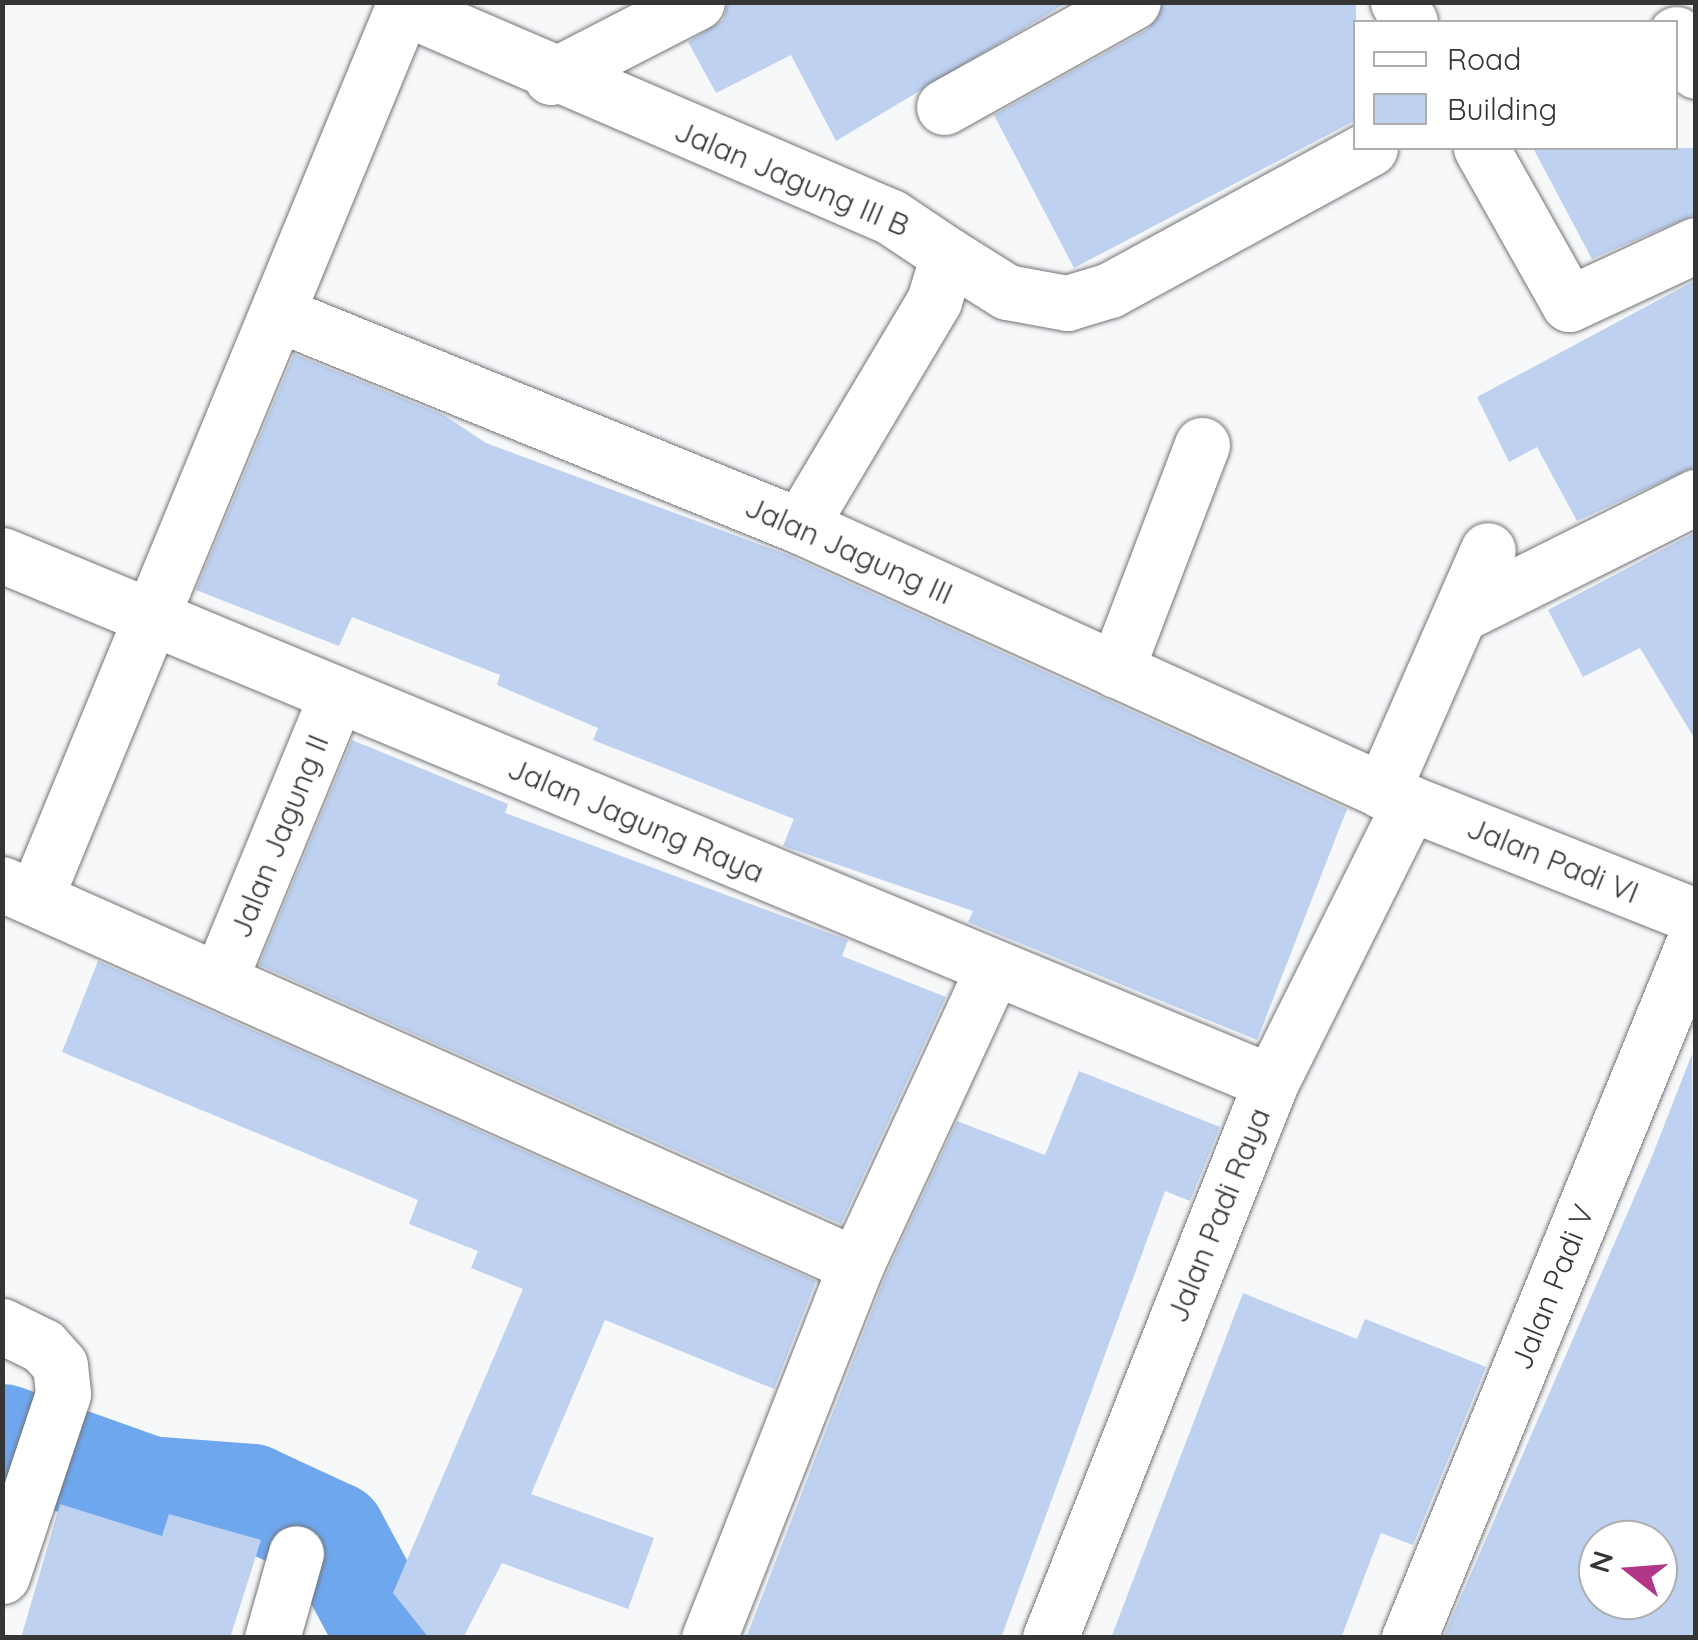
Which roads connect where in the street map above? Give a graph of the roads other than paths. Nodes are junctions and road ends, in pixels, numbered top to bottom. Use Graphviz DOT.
graph roads {
  1 [pos="696,2"];
  2 [pos="1133,2"];
  3 [pos="402,5"];
  4 [pos="1678,38"];
  5 [pos="1696,71"];
  6 [pos="551,77"];
  7 [pos="944,107"];
  8 [pos="1366,150"];
  9 [pos="1482,150"];
  10 [pos="1696,245"];
  11 [pos="948,255"];
  12 [pos="281,316"];
  13 [pos="1202,445"];
  14 [pos="1696,497"];
  15 [pos="800,526"];
  16 [pos="1488,550"];
  17 [pos="2,555"];
  18 [pos="1461,614"];
  19 [pos="153,615"];
  20 [pos="1116,670"];
  21 [pos="337,694"];
  22 [pos="1396,797"];
  23 [pos="19,890"];
  24 [pos="1696,916"];
  25 [pos="1696,937"];
  26 [pos="992,971"];
  27 [pos="220,978"];
  28 [pos="1272,1082"];
  29 [pos="856,1265"];
  30 [pos="2,1326"];
  31 [pos="296,1552"];
  32 [pos="2,1576"];
  33 [pos="272,1638"];
  34 [pos="709,1638"];
  35 [pos="1050,1638"];
  36 [pos="1409,1638"];
  1 -- 6 [label="street"];
  2 -- 7 [label="street"];
  3 -- 6 [label="street, Jalan Jagung III B"];
  3 -- 12 [label="street"];
  4 -- 5 [label="street"];
  6 -- 11 [label="street, Jalan Jagung III B"];
  8 -- 11 [label="street, Jalan Jagung III B"];
  9 -- 10 [label="street"];
  11 -- 15 [label="street"];
  12 -- 15 [label="street, Jalan Jagung III"];
  12 -- 19 [label="street"];
  13 -- 20 [label="street"];
  14 -- 18 [label="street"];
  15 -- 20 [label="street, Jalan Jagung III"];
  16 -- 18 [label="street, Jalan Padi Raya"];
  17 -- 19 [label="street, Jalan Jagung Raya"];
  18 -- 22 [label="street, Jalan Padi Raya"];
  19 -- 21 [label="street, Jalan Jagung Raya"];
  19 -- 23 [label="street"];
  20 -- 22 [label="street, Jalan Jagung III"];
  21 -- 26 [label="street, Jalan Jagung Raya"];
  21 -- 27 [label="street, Jalan Jagung II"];
  22 -- 24 [label="street, Jalan Padi VI"];
  22 -- 28 [label="street, Jalan Padi Raya"];
  23 -- 27 [label="street"];
  25 -- 36 [label="street, Jalan Padi V"];
  26 -- 28 [label="street, Jalan Jagung Raya"];
  26 -- 29 [label="street"];
  27 -- 29 [label="street"];
  28 -- 35 [label="street, Jalan Padi Raya"];
  29 -- 34 [label="street"];
  30 -- 32 [label="street"];
  31 -- 33 [label="street"];
}
